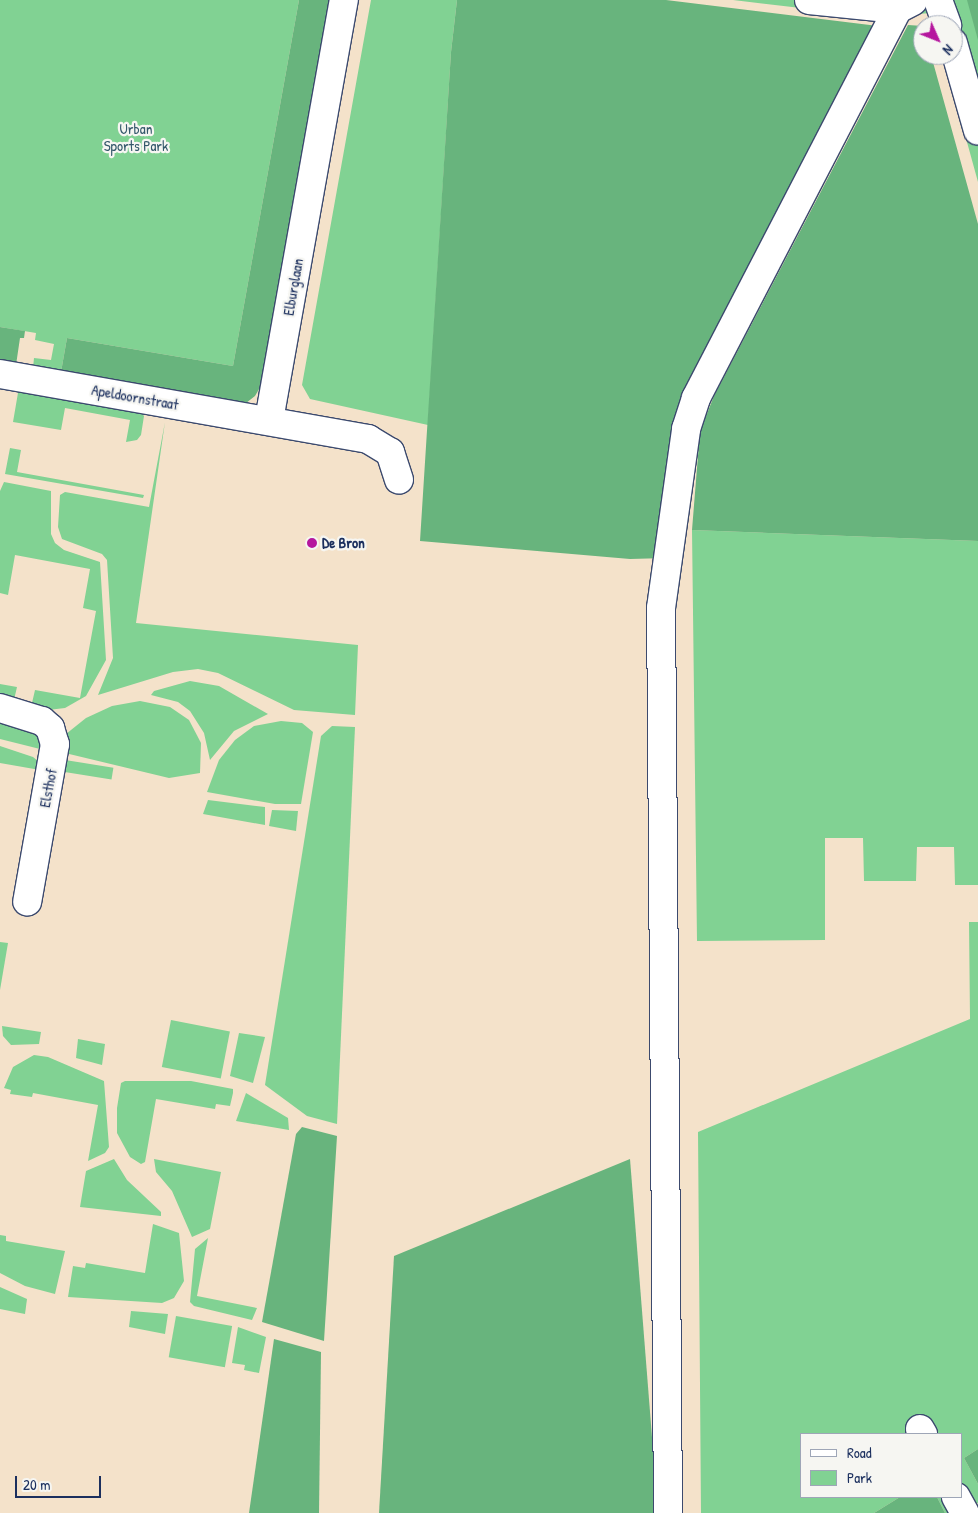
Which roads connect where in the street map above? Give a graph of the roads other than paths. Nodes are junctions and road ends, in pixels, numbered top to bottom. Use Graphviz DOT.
graph roads {
  1 [pos="344,0"];
  2 [pos="809,0"];
  3 [pos="938,0"];
  4 [pos="906,5"];
  5 [pos="943,15"];
  6 [pos="959,65"];
  7 [pos="978,131"];
  8 [pos="0,374"];
  9 [pos="269,420"];
  10 [pos="399,480"];
  11 [pos="0,708"];
  12 [pos="27,902"];
  13 [pos="957,1498"];
  14 [pos="668,1513"];
  15 [pos="965,1513"];
  1 -- 9 [label="street, Elburglaan"];
  2 -- 4 [label="street"];
  3 -- 5 [label="street"];
  4 -- 14 [label="street"];
  6 -- 7 [label="street"];
  8 -- 9 [label="street, Apeldoornstraat"];
  9 -- 10 [label="street"];
  11 -- 12 [label="street, Elsthof"];
  13 -- 15 [label="street"];
}
